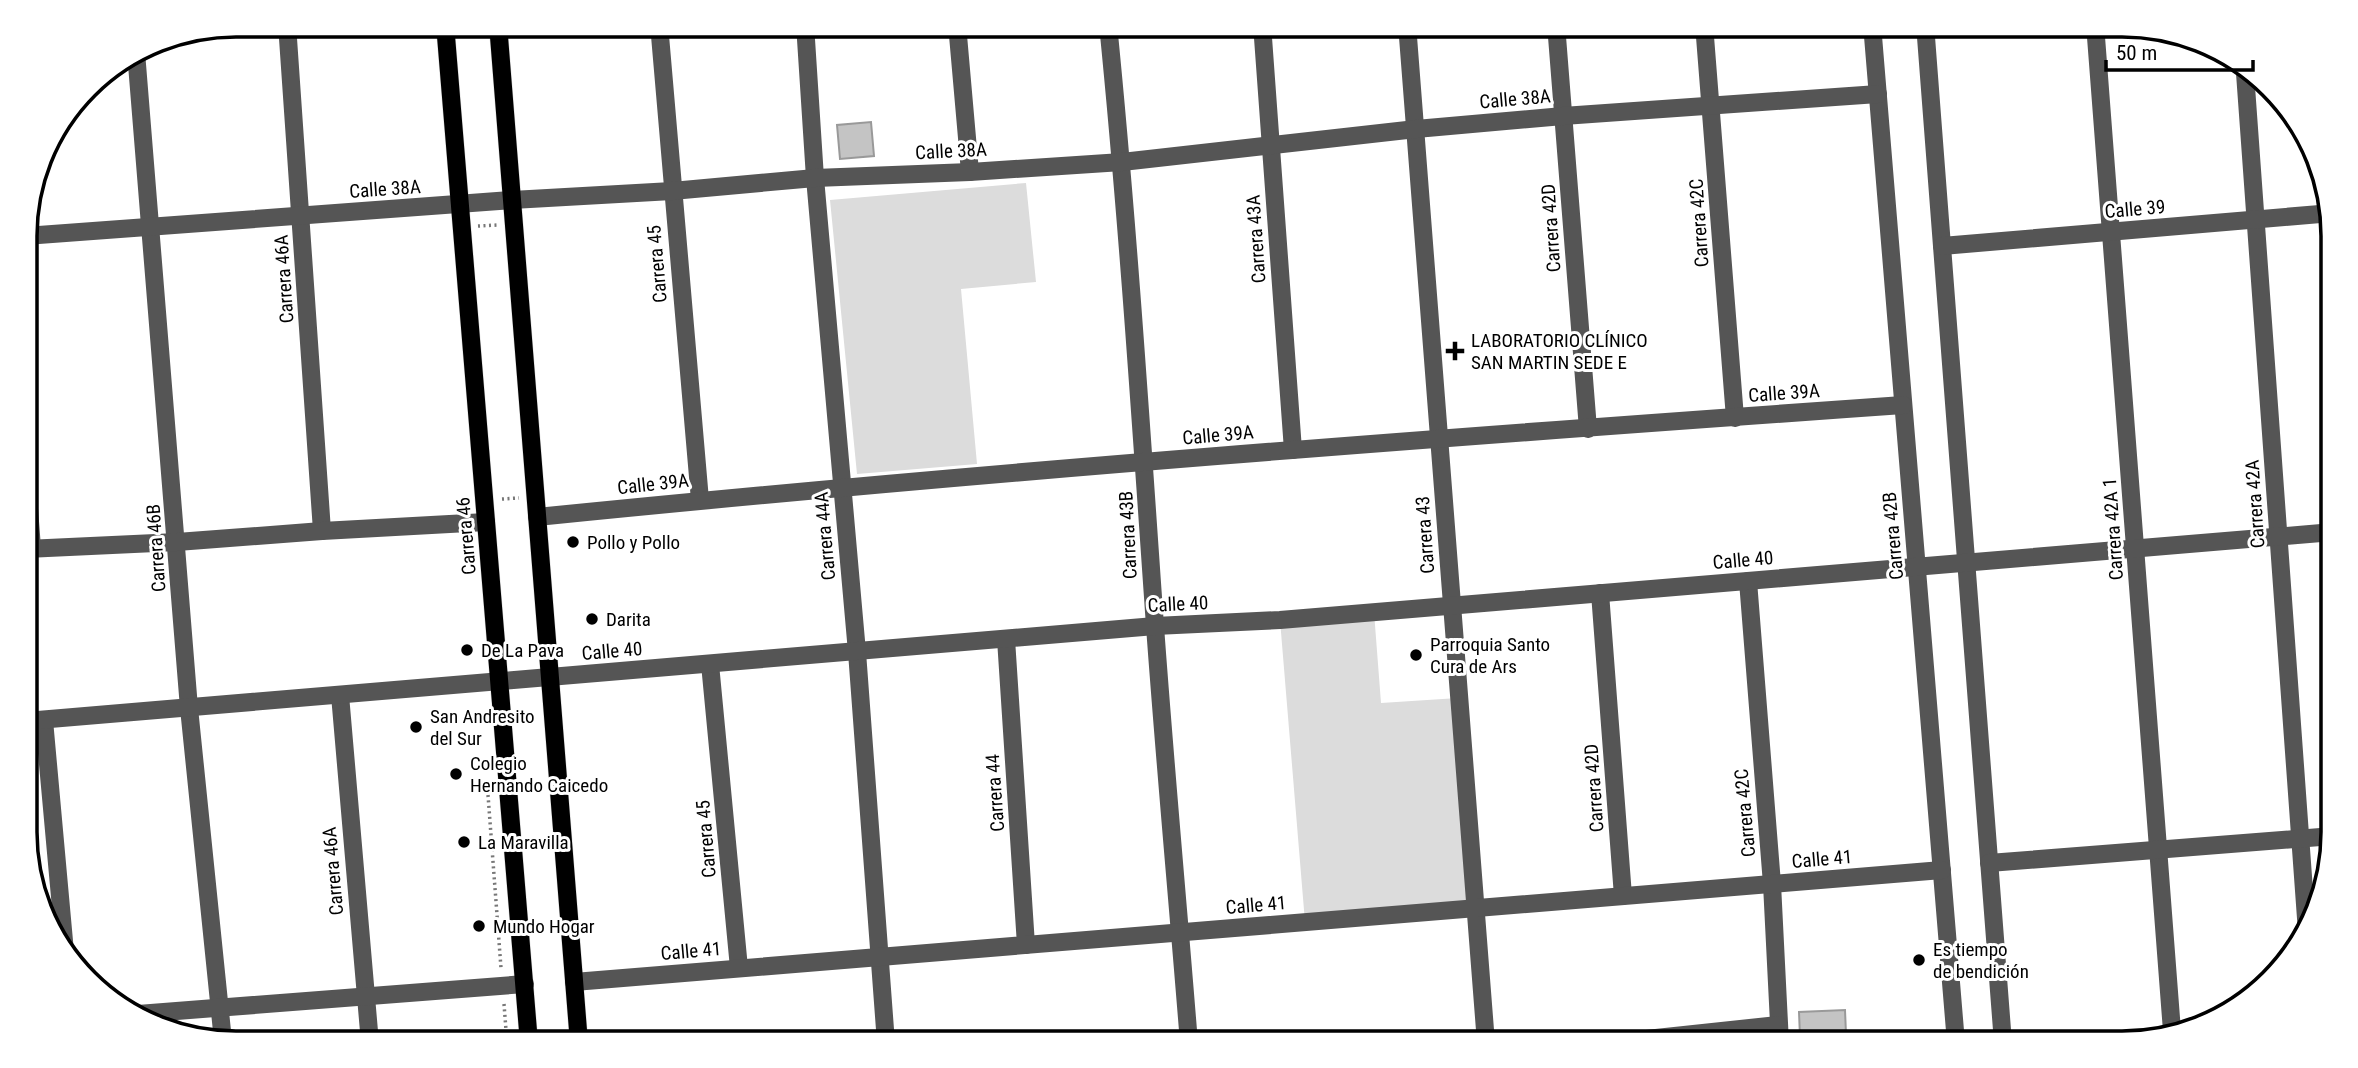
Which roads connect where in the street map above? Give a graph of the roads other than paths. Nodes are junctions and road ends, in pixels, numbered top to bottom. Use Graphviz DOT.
graph roads {
  1 [pos="288,37"];
  2 [pos="446,37"];
  3 [pos="499,37"];
  4 [pos="660,37"];
  5 [pos="806,37"];
  6 [pos="958,37"];
  7 [pos="1109,37"];
  8 [pos="1263,37"];
  9 [pos="1408,37"];
  10 [pos="1557,37"];
  11 [pos="1705,37"];
  12 [pos="1873,37"];
  13 [pos="1926,37"];
  14 [pos="2096,37"];
  15 [pos="137,63"];
  16 [pos="2246,80"];
  17 [pos="1878,94"];
  18 [pos="1712,106"];
  19 [pos="1563,116"];
  20 [pos="1416,129"];
  21 [pos="1270,147"];
  22 [pos="1122,162"];
  23 [pos="970,172"];
  24 [pos="815,178"];
  25 [pos="672,191"];
  26 [pos="512,200"];
  27 [pos="460,205"];
  28 [pos="2320,214"];
  29 [pos="301,217"];
  30 [pos="2256,219"];
  31 [pos="152,226"];
  32 [pos="2111,232"];
  33 [pos="37,235"];
  34 [pos="1942,246"];
  35 [pos="1903,405"];
  36 [pos="1735,418"];
  37 [pos="1588,429"];
  38 [pos="1439,440"];
  39 [pos="1293,450"];
  40 [pos="1145,462"];
  41 [pos="841,487"];
  42 [pos="700,500"];
  43 [pos="537,517"];
  44 [pos="486,522"];
  45 [pos="322,531"];
  46 [pos="2321,533"];
  47 [pos="2279,536"];
  48 [pos="177,542"];
  49 [pos="2135,548"];
  50 [pos="37,549"];
  51 [pos="1966,562"];
  52 [pos="1917,566"];
  53 [pos="1748,580"];
  54 [pos="1601,593"];
  55 [pos="1451,606"];
  56 [pos="1155,626"];
  57 [pos="1006,639"];
  58 [pos="857,652"];
  59 [pos="710,664"];
  60 [pos="550,677"];
  61 [pos="499,682"];
  62 [pos="340,695"];
  63 [pos="189,708"];
  64 [pos="37,720"];
  65 [pos="37,735"];
  66 [pos="2321,837"];
  67 [pos="2300,839"];
  68 [pos="2158,850"];
  69 [pos="1989,863"];
  70 [pos="1942,870"];
  71 [pos="1772,884"];
  72 [pos="1623,896"];
  73 [pos="1474,908"];
  74 [pos="2305,910"];
  75 [pos="62,930"];
  76 [pos="1180,932"];
  77 [pos="1026,945"];
  78 [pos="878,957"];
  79 [pos="739,968"];
  80 [pos="575,982"];
  81 [pos="524,984"];
  82 [pos="364,997"];
  83 [pos="220,1008"];
  84 [pos="153,1013"];
  85 [pos="2171,1024"];
  86 [pos="222,1030"];
  87 [pos="368,1031"];
  88 [pos="528,1031"];
  89 [pos="578,1031"];
  90 [pos="885,1031"];
  91 [pos="1188,1031"];
  92 [pos="1485,1031"];
  93 [pos="1779,1031"];
  94 [pos="1955,1031"];
  95 [pos="2002,1031"];
  1 -- 29 [label="street, Carrera 46A"];
  2 -- 27 [label="main road, Carrera 46"];
  3 -- 26 [label="main road"];
  4 -- 25 [label="street, Carrera 45"];
  5 -- 24 [label="street, Carrera 44A"];
  6 -- 23 [label="street"];
  7 -- 22 [label="street, Carrera 43B"];
  8 -- 21 [label="street, Carrera 43A"];
  9 -- 20 [label="street, Carrera 43"];
  10 -- 19 [label="street, Carrera 42D"];
  11 -- 18 [label="street, Carrera 42C"];
  12 -- 17 [label="street, Carrera 42B"];
  13 -- 34 [label="street"];
  14 -- 32 [label="street, Carrera 42A 1"];
  15 -- 31 [label="street, Carrera 46B"];
  16 -- 30 [label="street, Carrera 42A"];
  17 -- 18 [label="street, Calle 38A"];
  17 -- 35 [label="street, Carrera 42B"];
  18 -- 19 [label="street, Calle 38A"];
  18 -- 36 [label="street, Carrera 42C"];
  19 -- 20 [label="street, Calle 38A"];
  19 -- 37 [label="street, Carrera 42D"];
  20 -- 21 [label="street, Calle 38A"];
  20 -- 38 [label="street, Carrera 43"];
  21 -- 22 [label="street, Calle 38A"];
  21 -- 39 [label="street, Carrera 43A"];
  22 -- 23 [label="street, Calle 38A"];
  22 -- 40 [label="street, Carrera 43B"];
  23 -- 24 [label="street, Calle 38A"];
  24 -- 25 [label="street, Calle 38A"];
  24 -- 41 [label="street, Carrera 44A"];
  25 -- 26 [label="street, Calle 38A"];
  25 -- 42 [label="street, Carrera 45"];
  26 -- 27 [label="street, Calle 38A"];
  26 -- 43 [label="main road"];
  27 -- 29 [label="street, Calle 38A"];
  27 -- 44 [label="main road, Carrera 46"];
  28 -- 30 [label="street, Calle 39"];
  29 -- 31 [label="street, Calle 38A"];
  29 -- 45 [label="street, Carrera 46A"];
  30 -- 32 [label="street, Calle 39"];
  30 -- 47 [label="street, Carrera 42A"];
  31 -- 33 [label="street, Calle 38A"];
  31 -- 48 [label="street, Carrera 46B"];
  32 -- 34 [label="street, Calle 39"];
  32 -- 49 [label="street, Carrera 42A 1"];
  34 -- 51 [label="street"];
  35 -- 36 [label="street, Calle 39A"];
  35 -- 52 [label="street, Carrera 42B"];
  36 -- 37 [label="street, Calle 39A"];
  37 -- 38 [label="street, Calle 39A"];
  38 -- 39 [label="street, Calle 39A"];
  38 -- 55 [label="street, Carrera 43"];
  39 -- 40 [label="street, Calle 39A"];
  40 -- 41 [label="street, Calle 39A"];
  40 -- 56 [label="street, Carrera 43B"];
  41 -- 42 [label="street, Calle 39A"];
  41 -- 58 [label="street, Carrera 44A"];
  42 -- 43 [label="street, Calle 39A"];
  43 -- 60 [label="main road"];
  44 -- 45 [label="street"];
  44 -- 61 [label="main road, Carrera 46"];
  45 -- 48 [label="street"];
  46 -- 47 [label="street, Calle 40"];
  47 -- 49 [label="street, Calle 40"];
  47 -- 67 [label="street, Carrera 42A"];
  48 -- 50 [label="street"];
  48 -- 63 [label="street, Carrera 46B"];
  49 -- 51 [label="street, Calle 40"];
  49 -- 68 [label="street, Carrera 42A 1"];
  51 -- 52 [label="street, Calle 40"];
  51 -- 69 [label="street"];
  52 -- 53 [label="street, Calle 40"];
  52 -- 70 [label="street, Carrera 42B"];
  53 -- 54 [label="street, Calle 40"];
  53 -- 71 [label="street, Carrera 42C"];
  54 -- 55 [label="street, Calle 40"];
  54 -- 72 [label="street, Carrera 42D"];
  55 -- 56 [label="street, Calle 40"];
  55 -- 73 [label="street, Carrera 43"];
  56 -- 57 [label="street, Calle 40"];
  56 -- 76 [label="street, Carrera 43B"];
  57 -- 58 [label="street, Calle 40"];
  57 -- 77 [label="street, Carrera 44"];
  58 -- 59 [label="street, Calle 40"];
  58 -- 78 [label="street, Carrera 44A"];
  59 -- 60 [label="street, Calle 40"];
  59 -- 79 [label="street, Carrera 45"];
  60 -- 61 [label="street, Calle 40"];
  60 -- 80 [label="main road"];
  61 -- 62 [label="street, Calle 40"];
  61 -- 81 [label="main road, Carrera 46"];
  62 -- 63 [label="street, Calle 40"];
  62 -- 82 [label="street, Carrera 46A"];
  63 -- 64 [label="street, Calle 40"];
  63 -- 83 [label="street, Carrera 46B"];
  65 -- 75 [label="street"];
  66 -- 67 [label="street"];
  67 -- 68 [label="street"];
  67 -- 74 [label="street, Carrera 42A"];
  68 -- 69 [label="street"];
  68 -- 85 [label="street, Carrera 42A 1"];
  69 -- 95 [label="street"];
  70 -- 71 [label="street, Calle 41"];
  70 -- 94 [label="street, Carrera 42B"];
  71 -- 72 [label="street, Calle 41"];
  71 -- 93 [label="street, Carrera 42C"];
  72 -- 73 [label="street, Calle 41"];
  73 -- 76 [label="street, Calle 41"];
  73 -- 92 [label="street, Carrera 43"];
  76 -- 77 [label="street, Calle 41"];
  76 -- 91 [label="street, Carrera 43B"];
  77 -- 78 [label="street, Calle 41"];
  78 -- 79 [label="street, Calle 41"];
  78 -- 90 [label="street, Carrera 44A"];
  79 -- 80 [label="street, Calle 41"];
  80 -- 89 [label="main road"];
  81 -- 82 [label="street"];
  81 -- 88 [label="main road, Carrera 46"];
  82 -- 83 [label="street"];
  82 -- 87 [label="street, Carrera 46A"];
  83 -- 84 [label="street"];
  83 -- 86 [label="street, Carrera 46B"];
}
